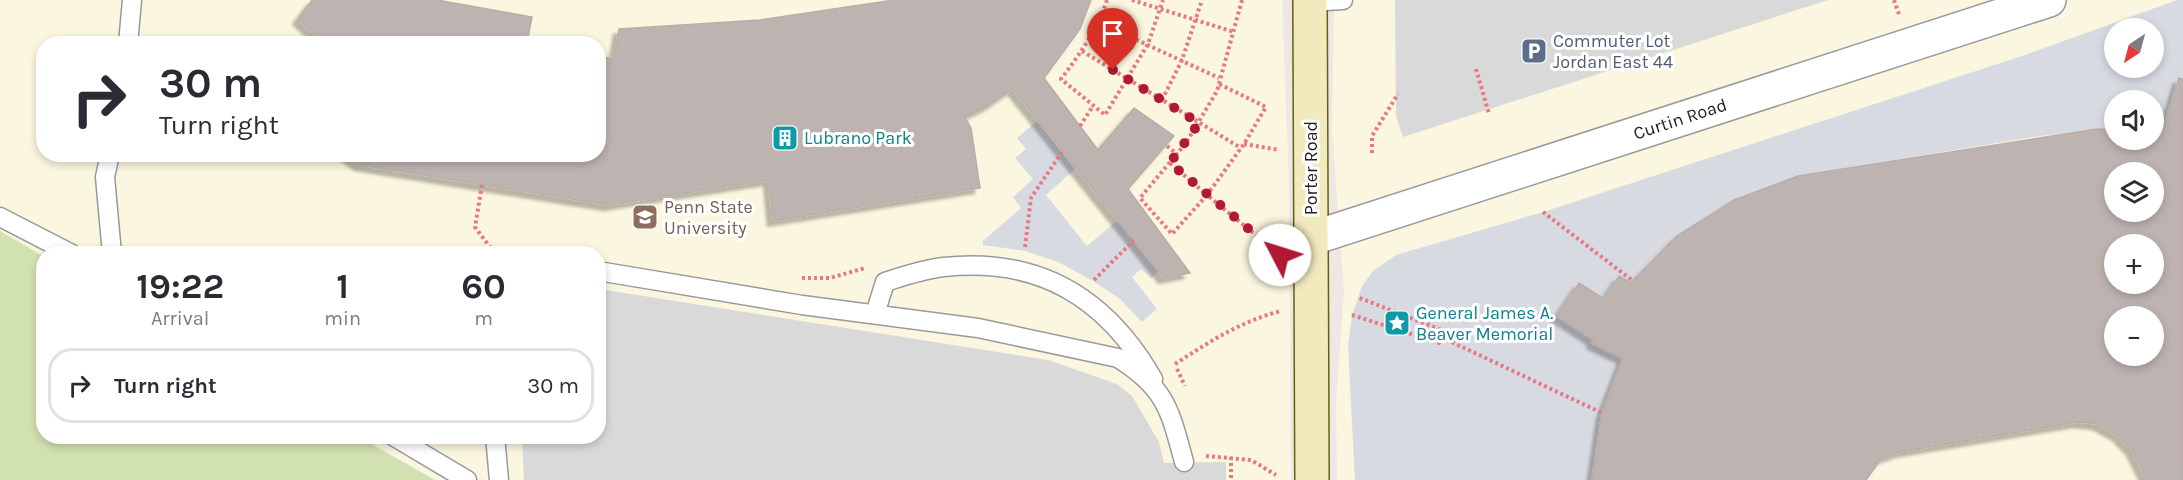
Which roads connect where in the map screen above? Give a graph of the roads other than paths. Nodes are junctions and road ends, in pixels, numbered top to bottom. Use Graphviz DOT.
graph roads {
  1 [pos="132,0"];
  2 [pos="1343,0"];
  3 [pos="2049,0"];
  4 [pos="1310,1"];
  5 [pos="129,36"];
  6 [pos="108,162"];
  7 [pos="0,217"];
  8 [pos="1311,239"];
  9 [pos="56,246"];
  10 [pos="111,246"];
  11 [pos="606,272"];
  12 [pos="875,315"];
  13 [pos="1163,396"];
  14 [pos="406,444"];
  15 [pos="496,444"];
  16 [pos="1184,462"];
  17 [pos="467,480"];
  18 [pos="499,480"];
  19 [pos="1312,480"];
  1 -- 5 [label="lane"];
  2 -- 4 [label="lane"];
  3 -- 8 [label="street, Curtin Road"];
  4 -- 8 [label="street, Porter Road"];
  6 -- 10 [label="lane"];
  7 -- 9 [label="lane"];
  8 -- 19 [label="street, Porter Road"];
  11 -- 12 [label="lane"];
  12 -- 13 [label="lane"];
  12 -- 13 [label="lane"];
  13 -- 16 [label="lane"];
  14 -- 17 [label="lane"];
  15 -- 18 [label="lane"];
}
